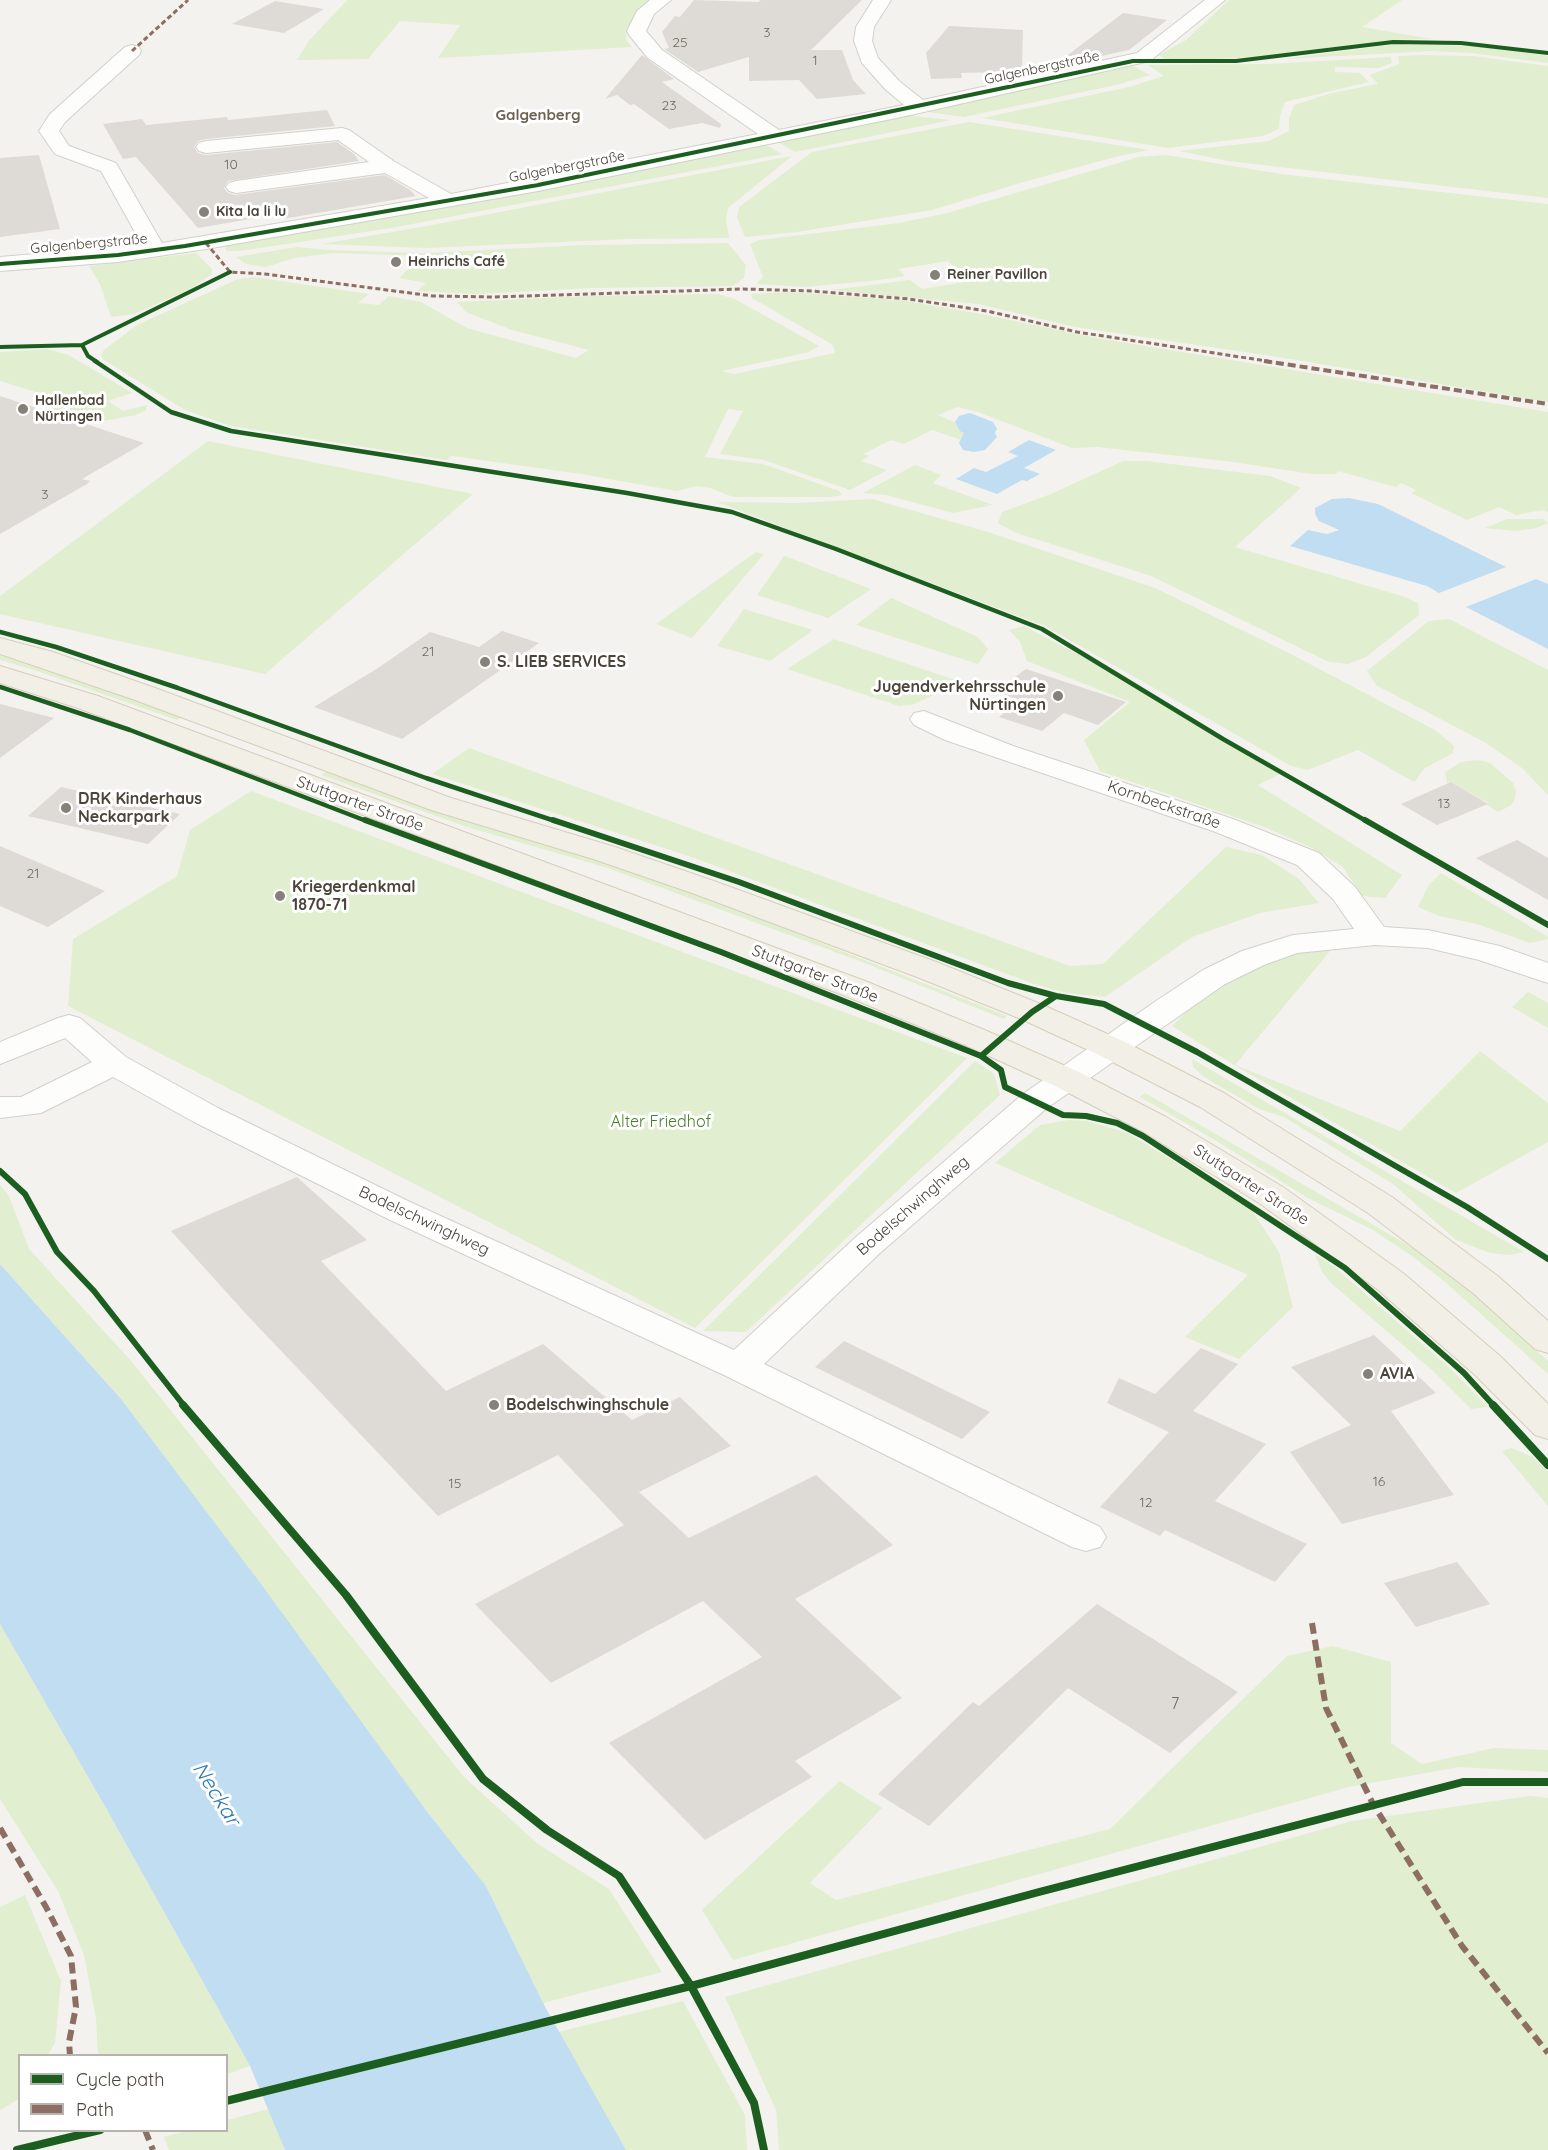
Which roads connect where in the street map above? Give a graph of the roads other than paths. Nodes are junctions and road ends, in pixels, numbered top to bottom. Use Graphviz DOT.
graph roads {
  1 [pos="662,0"];
  2 [pos="882,0"];
  3 [pos="1216,0"];
  4 [pos="132,51"];
  5 [pos="919,107"];
  6 [pos="776,137"];
  7 [pos="206,147"];
  8 [pos="388,166"];
  9 [pos="236,187"];
  10 [pos="447,201"];
  11 [pos="155,250"];
  12 [pos="0,264"];
  13 [pos="0,646"];
  14 [pos="0,674"];
  15 [pos="924,719"];
  16 [pos="1375,936"];
  17 [pos="1548,974"];
  18 [pos="1111,1048"];
  19 [pos="0,1054"];
  20 [pos="114,1064"];
  21 [pos="1067,1079"];
  22 [pos="0,1107"];
  23 [pos="1548,1341"];
  24 [pos="739,1367"];
  25 [pos="1548,1426"];
  26 [pos="1086,1537"];
  1 -- 6 [label="street"];
  2 -- 5 [label="street"];
  3 -- 5 [label="street, Galgenbergstraße"];
  4 -- 11 [label="street, Galgenbergstraße"];
  5 -- 6 [label="street, Galgenbergstraße"];
  6 -- 10 [label="street, Galgenbergstraße"];
  7 -- 8 [label="street"];
  8 -- 9 [label="street"];
  8 -- 10 [label="street"];
  10 -- 11 [label="street, Galgenbergstraße"];
  11 -- 12 [label="street, Galgenbergstraße"];
  13 -- 18 [label="main road, Stuttgarter Straße"];
  14 -- 21 [label="main road, Stuttgarter Straße"];
  15 -- 16 [label="street, Kornbeckstraße"];
  16 -- 17 [label="street"];
  16 -- 18 [label="street"];
  18 -- 21 [label="street"];
  18 -- 23 [label="main road, Stuttgarter Straße"];
  19 -- 20 [label="street, Bodelschwinghweg"];
  20 -- 22 [label="street"];
  20 -- 24 [label="street, Bodelschwinghweg"];
  21 -- 24 [label="street, Bodelschwinghweg"];
  21 -- 25 [label="main road, Stuttgarter Straße"];
  24 -- 26 [label="street, Bodelschwinghweg"];
}
